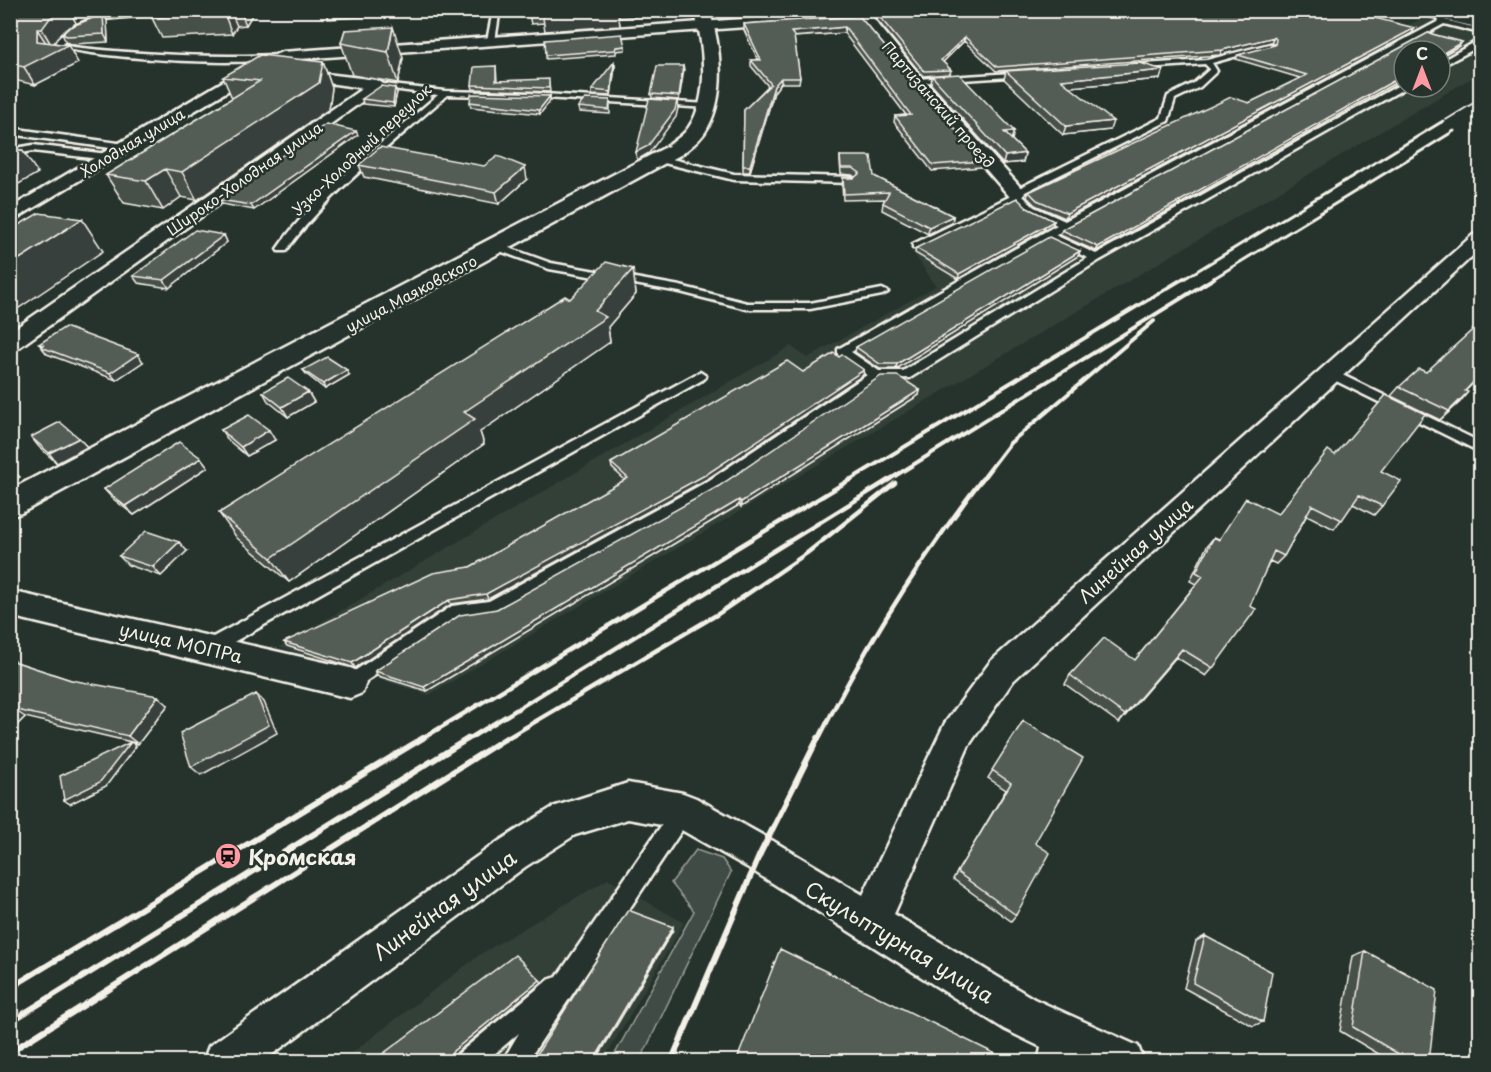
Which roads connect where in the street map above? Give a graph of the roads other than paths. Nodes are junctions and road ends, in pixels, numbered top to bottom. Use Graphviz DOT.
graph roads {
  1 [pos="196,10"];
  2 [pos="536,10"];
  3 [pos="929,10"];
  4 [pos="1466,10"];
  5 [pos="496,12"];
  6 [pos="115,13"];
  7 [pos="1480,14"];
  8 [pos="864,15"];
  9 [pos="1434,15"];
  10 [pos="704,18"];
  11 [pos="1480,23"];
  12 [pos="1480,31"];
  13 [pos="491,41"];
  14 [pos="1480,43"];
  15 [pos="1269,46"];
  16 [pos="282,56"];
  17 [pos="1452,58"];
  18 [pos="1207,62"];
  19 [pos="1114,68"];
  20 [pos="254,69"];
  21 [pos="1033,74"];
  22 [pos="917,81"];
  23 [pos="377,85"];
  24 [pos="445,93"];
  25 [pos="1392,93"];
  26 [pos="708,106"];
  27 [pos="10,131"];
  28 [pos="125,147"];
  29 [pos="10,152"];
  30 [pos="108,157"];
  31 [pos="659,159"];
  32 [pos="852,180"];
  33 [pos="1016,193"];
  34 [pos="10,216"];
  35 [pos="1065,225"];
  36 [pos="1047,235"];
  37 [pos="1480,239"];
  38 [pos="917,246"];
  39 [pos="498,247"];
  40 [pos="282,249"];
  41 [pos="1096,258"];
  42 [pos="882,292"];
  43 [pos="10,343"];
  44 [pos="1330,373"];
  45 [pos="876,375"];
  46 [pos="700,376"];
  47 [pos="1480,447"];
  48 [pos="10,506"];
  49 [pos="18,613"];
  50 [pos="208,648"];
  51 [pos="350,683"];
  52 [pos="683,810"];
  53 [pos="870,923"];
  54 [pos="567,979"];
  55 [pos="1052,1046"];
  56 [pos="225,1062"];
  57 [pos="466,1062"];
  58 [pos="513,1062"];
  59 [pos="1122,1062"];
  1 -- 6 [label="lane"];
  2 -- 5 [label="lane"];
  3 -- 8 [label="street"];
  4 -- 7 [label="lane"];
  5 -- 13 [label="lane"];
  6 -- 16 [label="lane"];
  8 -- 10 [label="street"];
  8 -- 22 [label="street, Партизанский проезд"];
  9 -- 11 [label="street"];
  9 -- 12 [label="lane"];
  9 -- 35 [label="lane"];
  10 -- 13 [label="street"];
  10 -- 26 [label="street, улица Маяковского"];
  13 -- 16 [label="street"];
  14 -- 17 [label="lane"];
  15 -- 18 [label="lane"];
  16 -- 20 [label="street, Холодная улица"];
  18 -- 19 [label="lane"];
  18 -- 33 [label="lane"];
  20 -- 23 [label="street"];
  20 -- 28 [label="street, Холодная улица"];
  21 -- 22 [label="lane"];
  22 -- 33 [label="street, Партизанский проезд"];
  23 -- 24 [label="lane, Узко-Холодный переулок"];
  23 -- 43 [label="street, Широко-Холодная улица"];
  24 -- 26 [label="lane"];
  24 -- 40 [label="lane, Узко-Холодный переулок"];
  25 -- 41 [label="lane"];
  26 -- 31 [label="street, улица Маяковского"];
  27 -- 28 [label="lane"];
  28 -- 30 [label="street, Холодная улица"];
  29 -- 30 [label="lane"];
  30 -- 34 [label="street, Холодная улица"];
  31 -- 32 [label="lane"];
  31 -- 39 [label="street, улица Маяковского"];
  33 -- 35 [label="lane"];
  33 -- 38 [label="lane"];
  35 -- 36 [label="lane"];
  36 -- 41 [label="lane"];
  36 -- 45 [label="lane"];
  37 -- 44 [label="street, Линейная улица"];
  39 -- 42 [label="lane"];
  39 -- 48 [label="street, улица Маяковского"];
  41 -- 45 [label="lane"];
  44 -- 47 [label="lane"];
  44 -- 53 [label="street, Линейная улица"];
  45 -- 51 [label="lane"];
  46 -- 50 [label="lane"];
  49 -- 50 [label="street, улица МОПРа"];
  50 -- 51 [label="street, улица МОПРа"];
  52 -- 53 [label="street, Скульптурная улица"];
  52 -- 54 [label="lane"];
  52 -- 56 [label="street, Линейная улица"];
  53 -- 55 [label="street, Скульптурная улица"];
  54 -- 57 [label="lane"];
  54 -- 58 [label="lane"];
  55 -- 59 [label="street, Скульптурная улица"];
}
